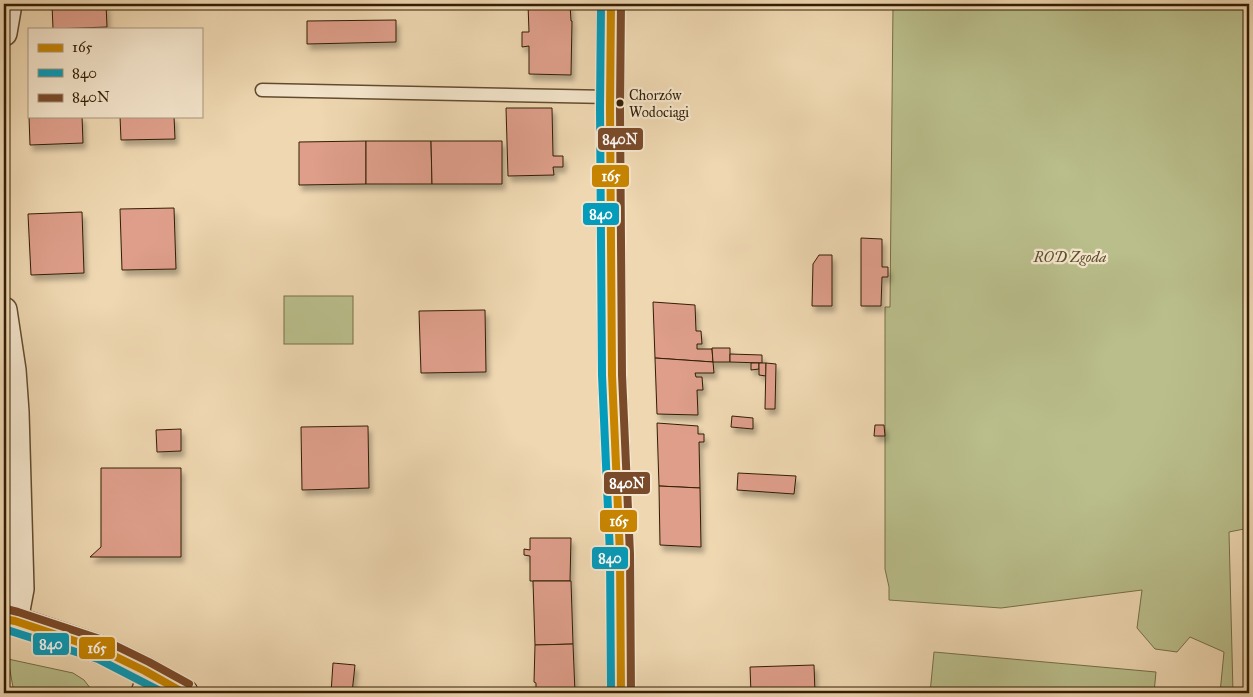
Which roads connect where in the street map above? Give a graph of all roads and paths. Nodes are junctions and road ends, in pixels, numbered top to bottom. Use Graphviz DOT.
graph roads {
  1 [pos="9,4"];
  2 [pos="611,4"];
  3 [pos="4,33"];
  4 [pos="262,90"];
  5 [pos="610,97"];
  6 [pos="4,310"];
  7 [pos="9,620"];
  8 [pos="141,682"];
  9 [pos="184,693"];
  10 [pos="622,693"];
  1 -- 3 [label="street"];
  2 -- 5 [label="street"];
  4 -- 5 [label="lane"];
  5 -- 10 [label="street"];
  6 -- 7 [label="street"];
  7 -- 8 [label="main road"];
  8 -- 9 [label="main road"];
}
